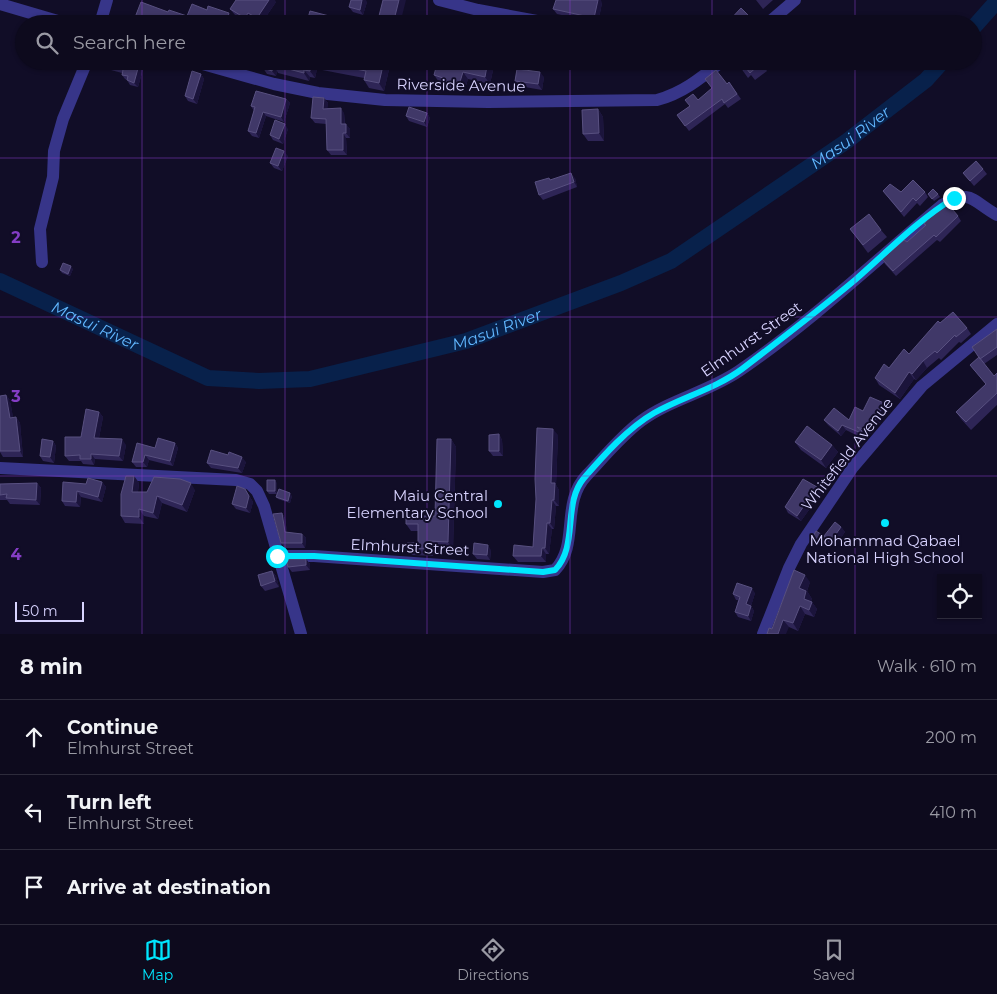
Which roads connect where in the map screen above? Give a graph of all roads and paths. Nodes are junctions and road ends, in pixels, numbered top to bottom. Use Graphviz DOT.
graph roads {
  1 [pos="107,0"];
  2 [pos="439,0"];
  3 [pos="795,0"];
  4 [pos="0,4"];
  5 [pos="37,15"];
  6 [pos="103,15"];
  7 [pos="505,15"];
  8 [pos="778,15"];
  9 [pos="83,70"];
  10 [pos="224,70"];
  11 [pos="712,70"];
  12 [pos="997,215"];
  13 [pos="42,262"];
  14 [pos="997,324"];
  15 [pos="0,468"];
  16 [pos="277,556"];
  17 [pos="301,634"];
  18 [pos="762,634"];
  1 -- 6 [label="street"];
  2 -- 7 [label="street"];
  3 -- 8 [label="street"];
  4 -- 5 [label="street"];
  9 -- 13 [label="street"];
  10 -- 11 [label="street, Riverside Avenue"];
  12 -- 16 [label="street, Elmhurst Street"];
  14 -- 18 [label="street, Whitefield Avenue"];
  15 -- 16 [label="street"];
  16 -- 17 [label="street"];
}
